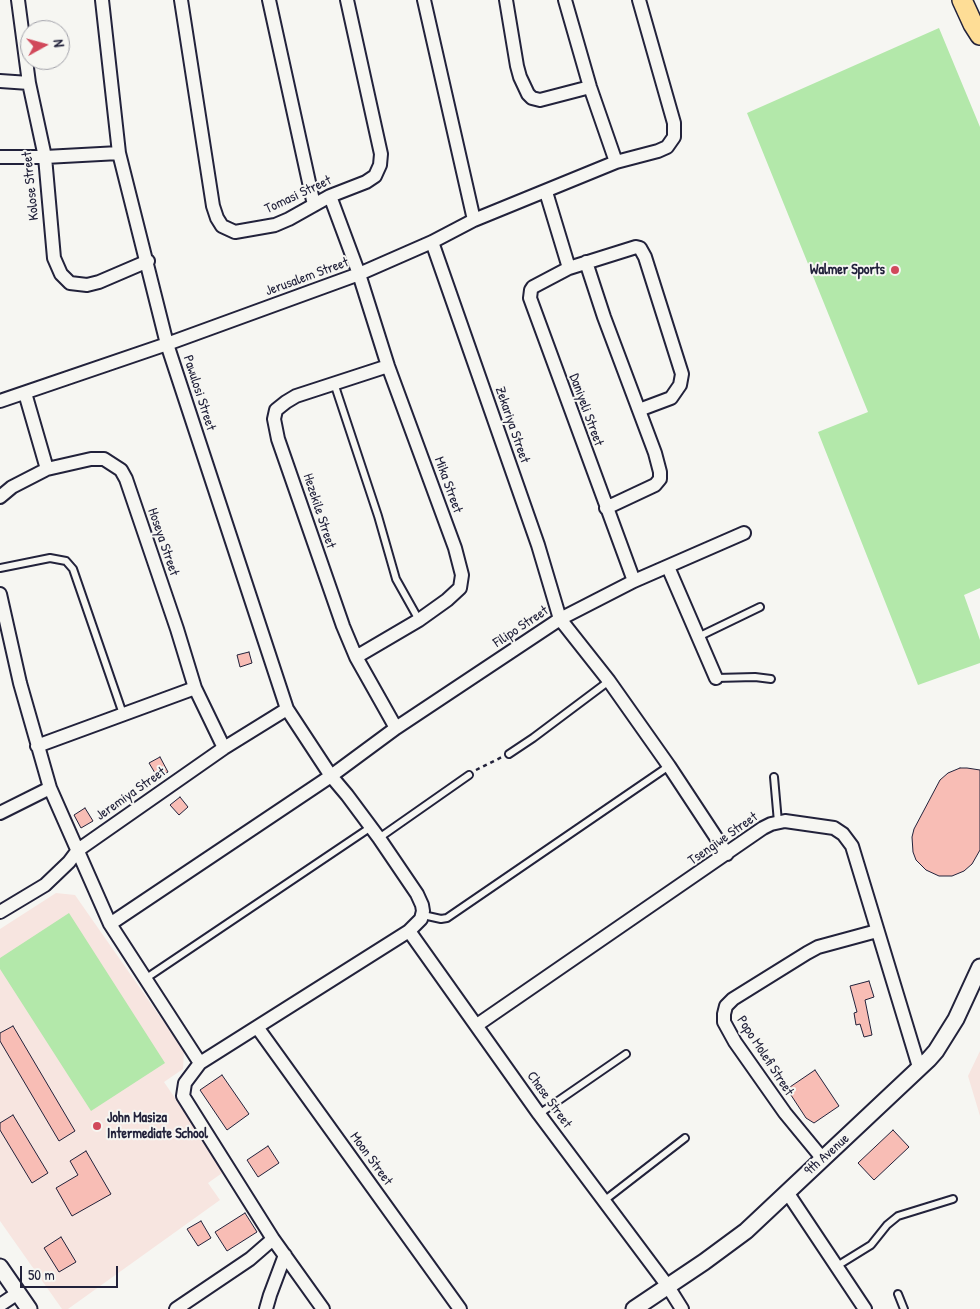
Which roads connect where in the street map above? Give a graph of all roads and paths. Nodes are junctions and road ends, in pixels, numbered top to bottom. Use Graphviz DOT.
graph roads {
  1 [pos="18,0"];
  2 [pos="102,0"];
  3 [pos="181,0"];
  4 [pos="269,0"];
  5 [pos="347,0"];
  6 [pos="424,0"];
  7 [pos="506,0"];
  8 [pos="565,0"];
  9 [pos="639,0"];
  10 [pos="962,0"];
  11 [pos="970,0"];
  12 [pos="980,25"];
  13 [pos="980,35"];
  14 [pos="0,81"];
  15 [pos="28,83"];
  16 [pos="590,87"];
  17 [pos="119,153"];
  18 [pos="0,157"];
  19 [pos="45,157"];
  20 [pos="616,162"];
  21 [pos="546,192"];
  22 [pos="330,196"];
  23 [pos="314,205"];
  24 [pos="474,220"];
  25 [pos="432,242"];
  26 [pos="148,261"];
  27 [pos="586,262"];
  28 [pos="569,268"];
  29 [pos="358,274"];
  30 [pos="167,344"];
  31 [pos="388,366"];
  32 [pos="334,383"];
  33 [pos="25,393"];
  34 [pos="0,401"];
  35 [pos="639,410"];
  36 [pos="47,469"];
  37 [pos="0,497"];
  38 [pos="606,508"];
  39 [pos="744,534"];
  40 [pos="668,567"];
  41 [pos="0,568"];
  42 [pos="634,580"];
  43 [pos="0,594"];
  44 [pos="760,607"];
  45 [pos="560,619"];
  46 [pos="419,620"];
  47 [pos="698,637"];
  48 [pos="356,657"];
  49 [pos="716,678"];
  50 [pos="771,679"];
  51 [pos="609,681"];
  52 [pos="194,688"];
  53 [pos="287,710"];
  54 [pos="123,714"];
  55 [pos="396,728"];
  56 [pos="37,746"];
  57 [pos="224,748"];
  58 [pos="509,754"];
  59 [pos="669,766"];
  60 [pos="469,775"];
  61 [pos="331,776"];
  62 [pos="774,777"];
  63 [pos="50,788"];
  64 [pos="0,813"];
  65 [pos="778,822"];
  66 [pos="371,827"];
  67 [pos="378,838"];
  68 [pos="78,850"];
  69 [pos="727,854"];
  70 [pos="0,912"];
  71 [pos="423,915"];
  72 [pos="110,924"];
  73 [pos="877,930"];
  74 [pos="409,931"];
  75 [pos="980,966"];
  76 [pos="145,979"];
  77 [pos="477,1026"];
  78 [pos="258,1027"];
  79 [pos="626,1054"];
  80 [pos="200,1063"];
  81 [pos="919,1066"];
  82 [pos="539,1114"];
  83 [pos="685,1138"];
  84 [pos="822,1158"];
  85 [pos="788,1192"];
  86 [pos="953,1198"];
  87 [pos="605,1200"];
  88 [pos="272,1239"];
  89 [pos="285,1255"];
  90 [pos="836,1266"];
  91 [pos="0,1267"];
  92 [pos="667,1285"];
  93 [pos="18,1293"];
  94 [pos="898,1294"];
  95 [pos="0,1305"];
  96 [pos="29,1309"];
  97 [pos="176,1309"];
  98 [pos="266,1309"];
  99 [pos="324,1309"];
  100 [pos="460,1309"];
  101 [pos="634,1309"];
  102 [pos="682,1309"];
  103 [pos="865,1309"];
  104 [pos="904,1309"];
  1 -- 15 [label="street, Kolose Street"];
  2 -- 17 [label="street, Pawulosi Street"];
  3 -- 23 [label="street, Tomasi Street"];
  4 -- 23 [label="street"];
  5 -- 22 [label="street, Tomasi Street"];
  6 -- 24 [label="street"];
  7 -- 16 [label="street"];
  8 -- 16 [label="street"];
  9 -- 20 [label="street, Jerusalem Street"];
  10 -- 13 [label="main road"];
  11 -- 12 [label="main road"];
  14 -- 15 [label="street"];
  15 -- 19 [label="street, Kolose Street"];
  16 -- 20 [label="street"];
  17 -- 19 [label="street"];
  17 -- 26 [label="street, Pawulosi Street"];
  18 -- 19 [label="street"];
  19 -- 26 [label="street, Kolose Street"];
  20 -- 21 [label="street, Jerusalem Street"];
  21 -- 24 [label="street, Jerusalem Street"];
  21 -- 28 [label="street"];
  22 -- 23 [label="street, Tomasi Street"];
  22 -- 29 [label="street, Mika Street"];
  24 -- 25 [label="street, Jerusalem Street"];
  25 -- 29 [label="street, Jerusalem Street"];
  25 -- 45 [label="street, Zekariya Street"];
  26 -- 30 [label="street, Pawulosi Street"];
  27 -- 28 [label="street, Daniyeli Street"];
  27 -- 35 [label="street"];
  27 -- 35 [label="street, Daniyeli Street"];
  28 -- 38 [label="street, Daniyeli Street"];
  29 -- 30 [label="street, Jerusalem Street"];
  29 -- 31 [label="street, Mika Street"];
  30 -- 33 [label="street, Jerusalem Street"];
  30 -- 53 [label="street, Pawulosi Street"];
  31 -- 32 [label="street, Hezekile Street"];
  31 -- 46 [label="street, Mika Street"];
  32 -- 46 [label="lane"];
  32 -- 48 [label="street, Hezekile Street"];
  33 -- 34 [label="street, Jerusalem Street"];
  33 -- 36 [label="street"];
  35 -- 38 [label="street"];
  36 -- 37 [label="street, Hoseya Street"];
  36 -- 52 [label="street, Hoseya Street"];
  38 -- 42 [label="street, Daniyeli Street"];
  39 -- 40 [label="street, Filipo Street"];
  40 -- 42 [label="street, Filipo Street"];
  40 -- 47 [label="street"];
  41 -- 54 [label="lane"];
  42 -- 45 [label="street, Filipo Street"];
  43 -- 56 [label="street"];
  44 -- 47 [label="lane"];
  45 -- 51 [label="street"];
  45 -- 55 [label="street, Filipo Street"];
  46 -- 48 [label="street, Mika Street"];
  47 -- 49 [label="street"];
  48 -- 55 [label="street, Hezekile Street"];
  49 -- 50 [label="lane"];
  51 -- 58 [label="lane"];
  51 -- 59 [label="street"];
  52 -- 54 [label="street"];
  52 -- 57 [label="street, Hoseya Street"];
  53 -- 57 [label="street, Jeremiya Street"];
  53 -- 61 [label="street, Pawulosi Street"];
  54 -- 56 [label="street"];
  55 -- 61 [label="street, Filipo Street"];
  56 -- 63 [label="street"];
  57 -- 68 [label="street, Jeremiya Street"];
  58 -- 60 [label="path"];
  59 -- 69 [label="street"];
  59 -- 71 [label="lane"];
  60 -- 67 [label="lane"];
  61 -- 66 [label="street, Pawulosi Street"];
  61 -- 72 [label="street, Filipo Street"];
  62 -- 65 [label="lane"];
  63 -- 64 [label="street"];
  63 -- 68 [label="street"];
  65 -- 69 [label="street, Tsengiwe Street"];
  65 -- 73 [label="street, Tsengiwe Street"];
  66 -- 67 [label="street, Pawulosi Street"];
  66 -- 76 [label="lane"];
  67 -- 71 [label="street, Pawulosi Street"];
  68 -- 70 [label="street, Jeremiya Street"];
  68 -- 72 [label="street"];
  69 -- 77 [label="street, Tsengiwe Street"];
  71 -- 74 [label="street"];
  72 -- 76 [label="street"];
  73 -- 81 [label="street, Tsengiwe Street"];
  73 -- 84 [label="street, Popo Molefi Street"];
  74 -- 77 [label="street, Chase Street"];
  74 -- 78 [label="street"];
  75 -- 81 [label="street, 9th Avenue"];
  76 -- 80 [label="street"];
  77 -- 82 [label="street, Chase Street"];
  78 -- 80 [label="street"];
  78 -- 100 [label="street, Moon Street"];
  79 -- 82 [label="lane"];
  80 -- 88 [label="street"];
  81 -- 84 [label="street, 9th Avenue"];
  82 -- 87 [label="street, Chase Street"];
  83 -- 87 [label="lane"];
  84 -- 85 [label="street, 9th Avenue"];
  85 -- 90 [label="street"];
  85 -- 92 [label="street, 9th Avenue"];
  86 -- 90 [label="lane"];
  87 -- 92 [label="street, Chase Street"];
  88 -- 89 [label="street"];
  88 -- 97 [label="street"];
  89 -- 98 [label="street"];
  89 -- 99 [label="street"];
  90 -- 103 [label="street"];
  91 -- 93 [label="street"];
  92 -- 101 [label="street, 9th Avenue"];
  92 -- 102 [label="street, Chase Street"];
  93 -- 95 [label="street"];
  93 -- 96 [label="street"];
  94 -- 104 [label="lane"];
}
